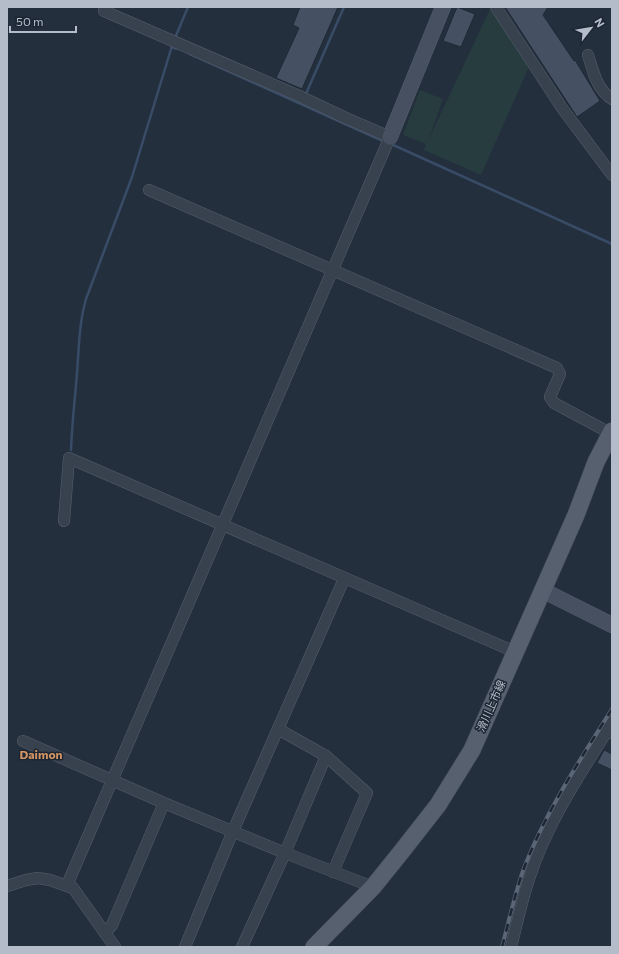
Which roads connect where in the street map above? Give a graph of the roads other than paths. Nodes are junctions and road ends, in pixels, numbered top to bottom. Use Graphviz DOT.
graph roads {
  1 [pos="104,7"];
  2 [pos="443,7"];
  3 [pos="496,7"];
  4 [pos="588,55"];
  5 [pos="612,99"];
  6 [pos="390,137"];
  7 [pos="612,175"];
  8 [pos="149,190"];
  9 [pos="333,271"];
  10 [pos="611,432"];
  11 [pos="64,521"];
  12 [pos="224,526"];
  13 [pos="344,579"];
  14 [pos="542,590"];
  15 [pos="612,625"];
  16 [pos="515,652"];
  17 [pos="610,729"];
  18 [pos="278,730"];
  19 [pos="23,741"];
  20 [pos="326,756"];
  21 [pos="112,780"];
  22 [pos="164,803"];
  23 [pos="233,831"];
  24 [pos="285,853"];
  25 [pos="333,872"];
  26 [pos="67,885"];
  27 [pos="7,886"];
  28 [pos="373,887"];
  29 [pos="105,933"];
  30 [pos="115,947"];
  31 [pos="185,947"];
  32 [pos="242,947"];
  33 [pos="314,947"];
  34 [pos="510,947"];
  1 -- 6 [label="street"];
  2 -- 6 [label="street"];
  3 -- 7 [label="street"];
  4 -- 5 [label="street"];
  6 -- 9 [label="street"];
  8 -- 9 [label="street"];
  9 -- 10 [label="street"];
  9 -- 12 [label="street"];
  10 -- 14 [label="main road, 滑川上市線"];
  11 -- 12 [label="street"];
  12 -- 13 [label="street"];
  12 -- 21 [label="street"];
  13 -- 16 [label="street"];
  13 -- 18 [label="street"];
  14 -- 15 [label="street"];
  14 -- 16 [label="main road, 滑川上市線"];
  16 -- 28 [label="main road, 滑川上市線"];
  17 -- 34 [label="street"];
  18 -- 20 [label="street"];
  18 -- 23 [label="street"];
  19 -- 21 [label="street"];
  20 -- 24 [label="street"];
  20 -- 25 [label="street"];
  21 -- 22 [label="street"];
  21 -- 26 [label="street"];
  22 -- 23 [label="street"];
  22 -- 29 [label="street"];
  23 -- 24 [label="street"];
  23 -- 31 [label="street"];
  24 -- 25 [label="street"];
  24 -- 32 [label="street"];
  25 -- 28 [label="street"];
  26 -- 27 [label="street"];
  26 -- 29 [label="street"];
  28 -- 33 [label="main road, 滑川上市線"];
  29 -- 30 [label="street"];
}
